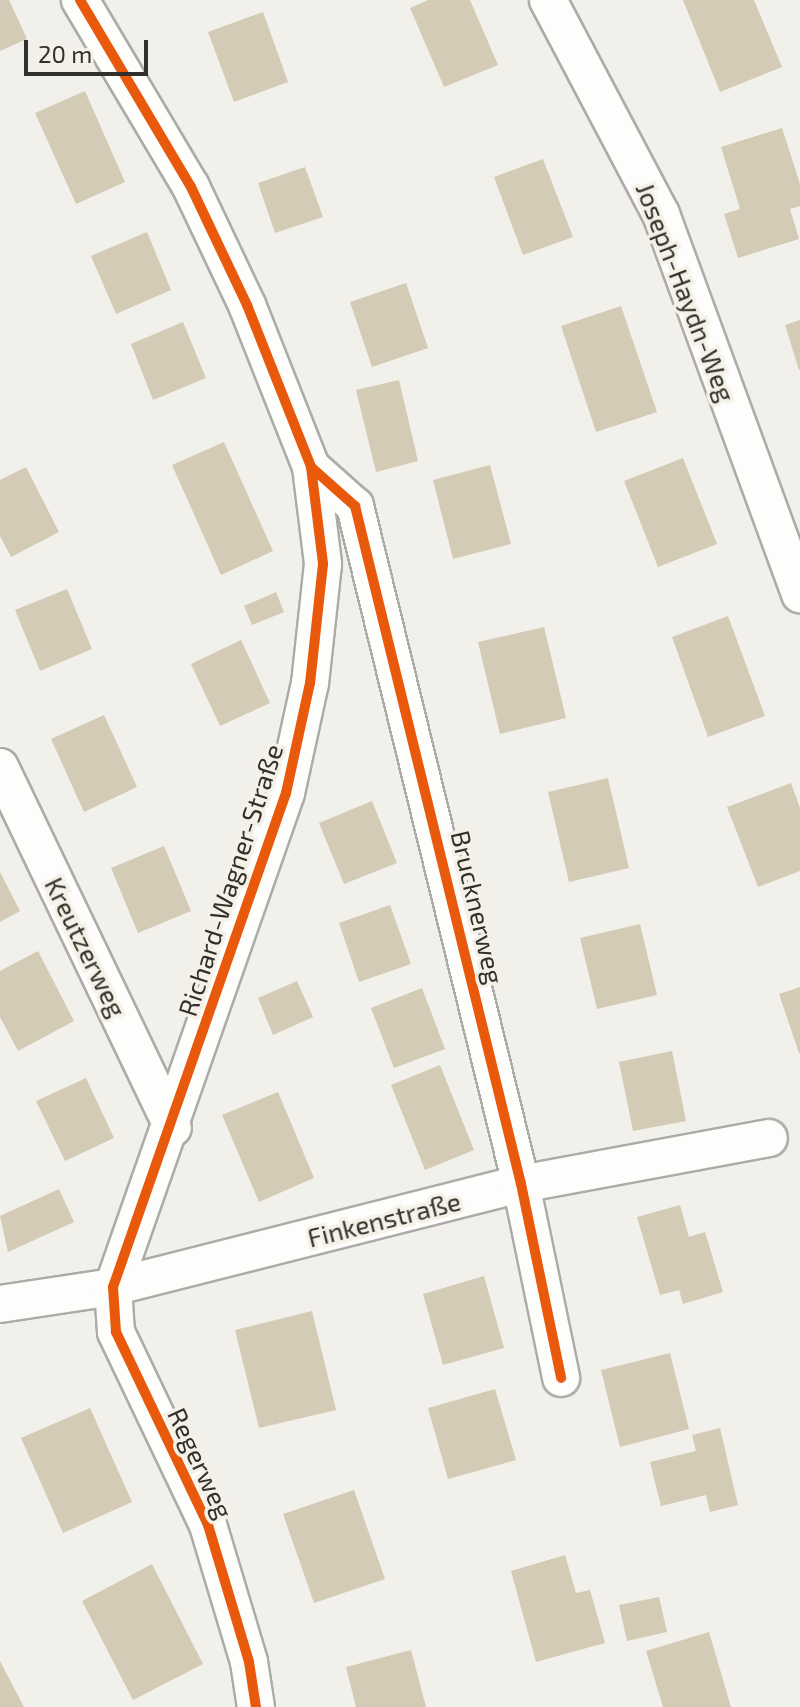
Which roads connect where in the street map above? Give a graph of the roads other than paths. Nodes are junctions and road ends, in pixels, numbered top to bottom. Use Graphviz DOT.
graph roads {
  1 [pos="80,0"];
  2 [pos="548,0"];
  3 [pos="311,467"];
  4 [pos="800,594"];
  5 [pos="0,767"];
  6 [pos="173,1128"];
  7 [pos="769,1138"];
  8 [pos="521,1184"];
  9 [pos="113,1287"];
  10 [pos="0,1304"];
  11 [pos="561,1378"];
  12 [pos="256,1707"];
  1 -- 3 [label="street, Richard-Wagner-Straße"];
  2 -- 4 [label="street, Joseph-Haydn-Weg"];
  3 -- 6 [label="street, Richard-Wagner-Straße"];
  3 -- 8 [label="street, Brucknerweg"];
  5 -- 6 [label="street, Kreutzerweg"];
  6 -- 9 [label="street, Richard-Wagner-Straße"];
  7 -- 8 [label="street, Finkenstraße"];
  8 -- 9 [label="street, Finkenstraße"];
  8 -- 11 [label="street, Brucknerweg"];
  9 -- 10 [label="street, Finkenstraße"];
  9 -- 12 [label="street, Regerweg"];
}
